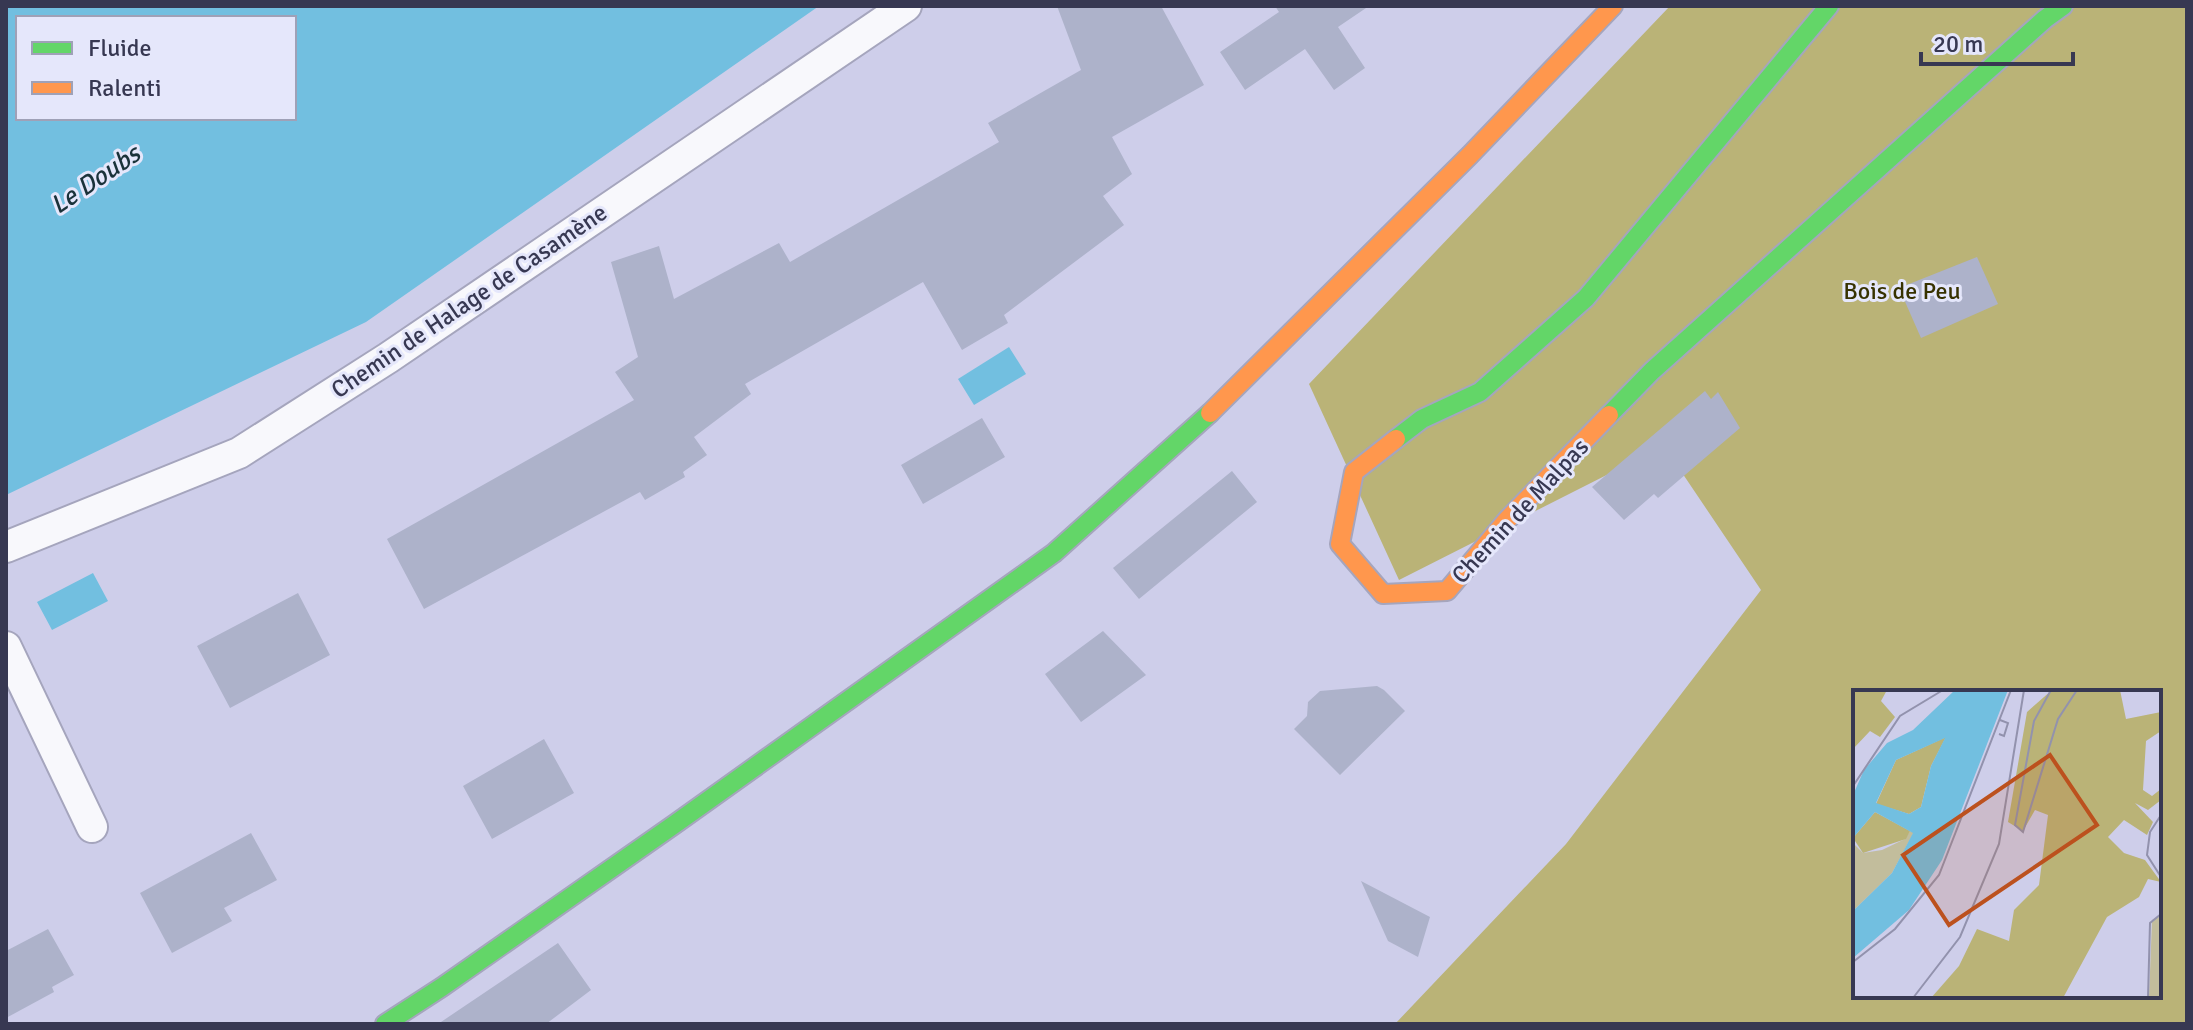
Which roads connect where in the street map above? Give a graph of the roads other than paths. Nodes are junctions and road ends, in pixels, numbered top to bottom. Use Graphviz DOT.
graph roads {
  1 [pos="906,6"];
  2 [pos="1613,6"];
  3 [pos="1829,6"];
  4 [pos="2063,6"];
  5 [pos="6,547"];
  6 [pos="6,647"];
  7 [pos="92,827"];
  8 [pos="385,1024"];
  1 -- 5 [label="lane, Chemin de Halage de Casamène"];
  2 -- 8 [label="street"];
  3 -- 4 [label="street, Chemin de Malpas"];
  6 -- 7 [label="lane"];
}
